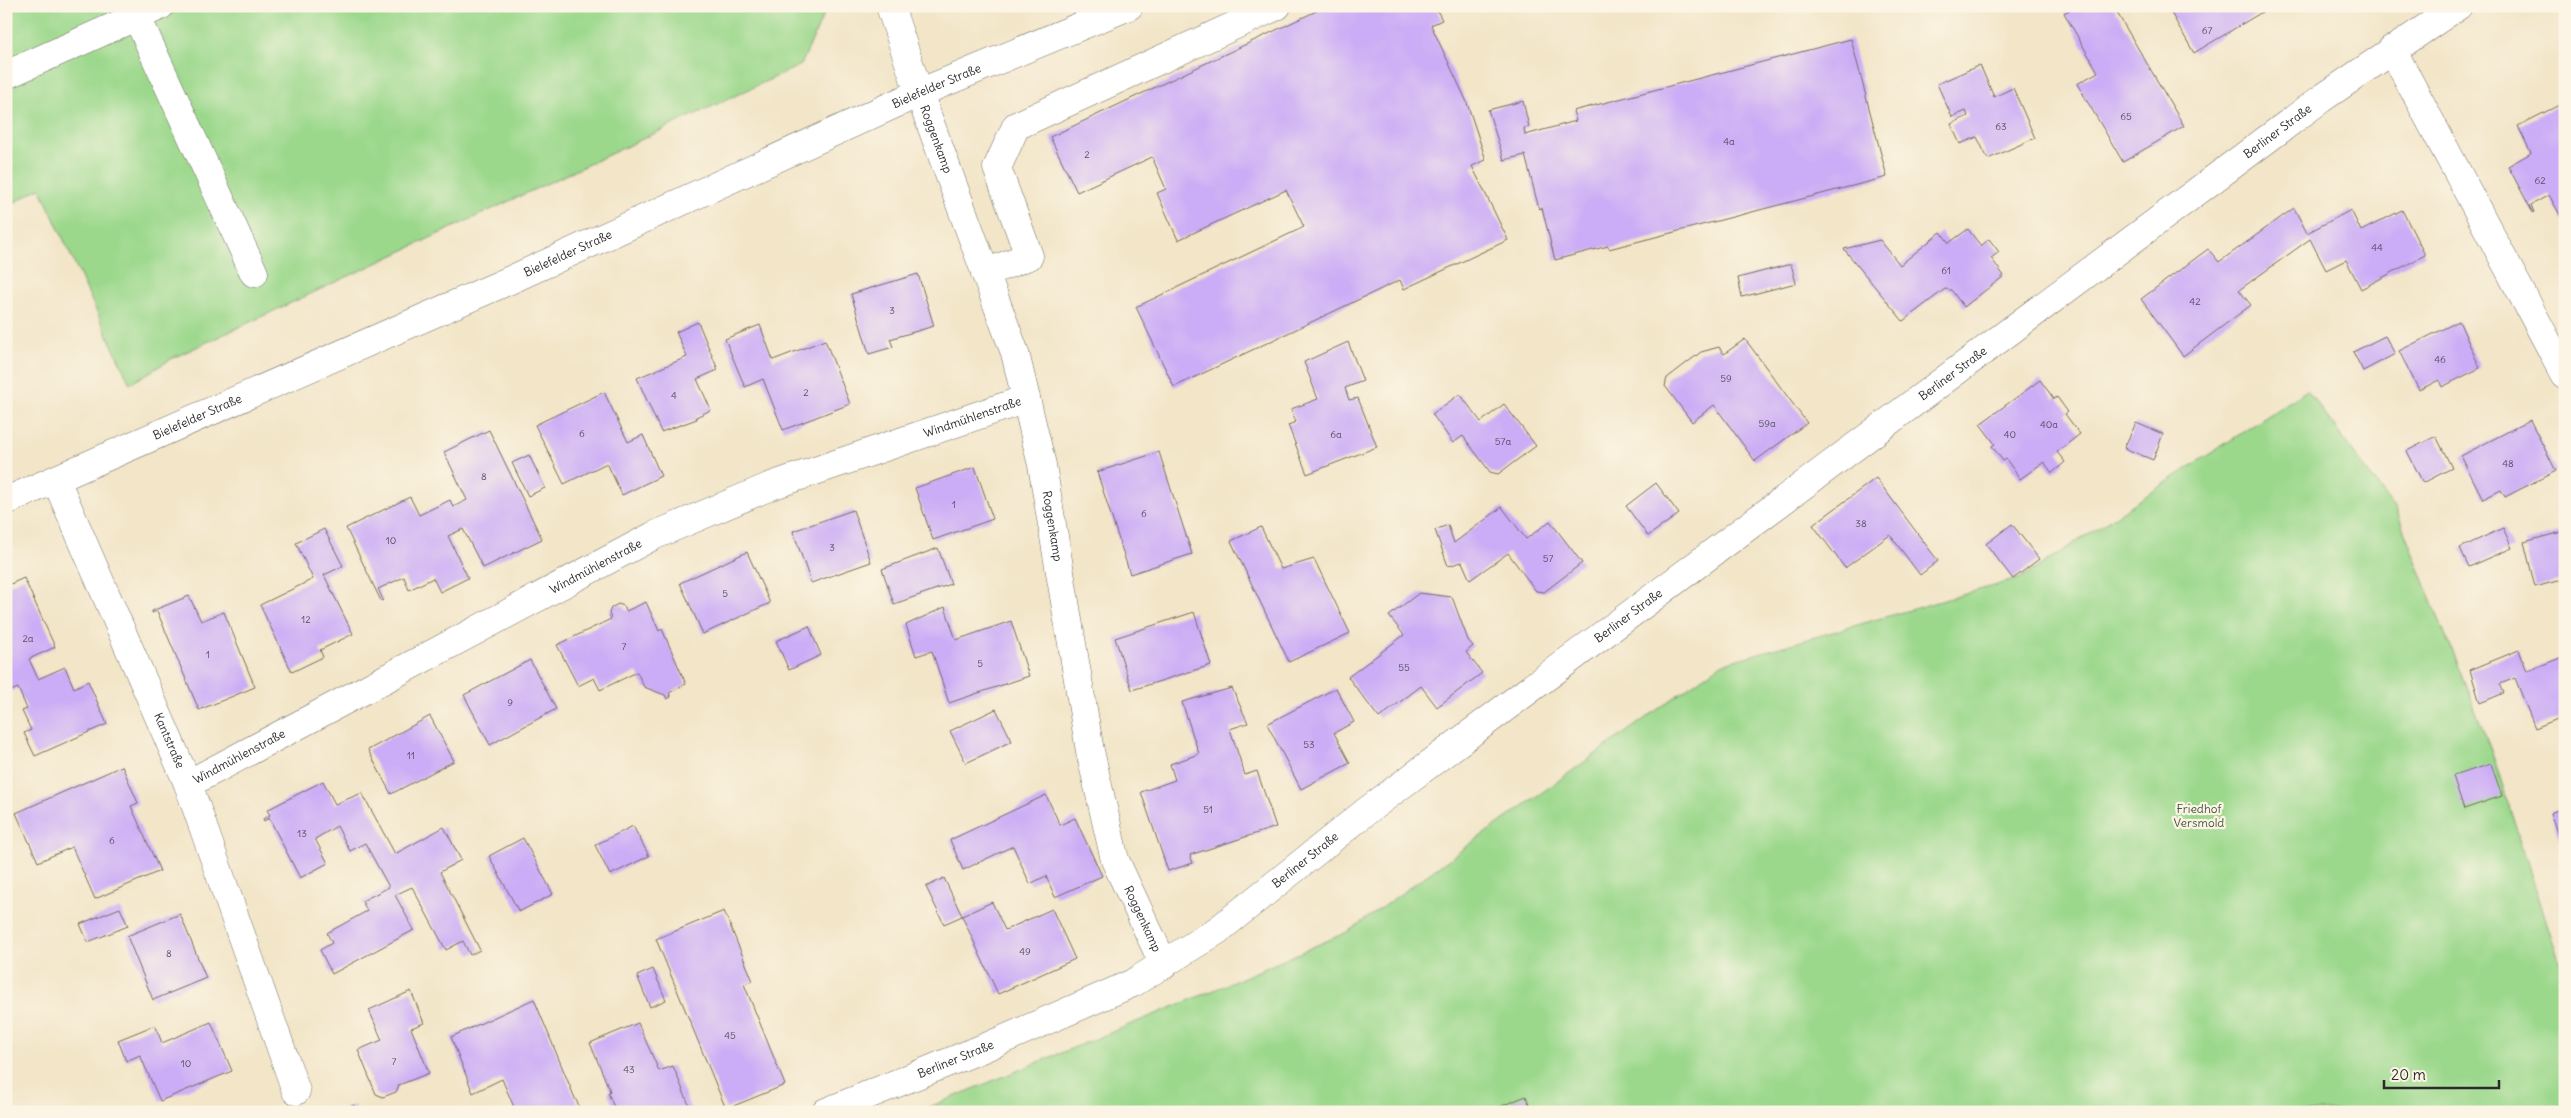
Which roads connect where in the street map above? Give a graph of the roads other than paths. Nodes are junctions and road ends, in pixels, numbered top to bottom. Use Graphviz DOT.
graph roads {
  1 [pos="890,6"];
  2 [pos="1129,6"];
  3 [pos="1277,6"];
  4 [pos="2458,6"];
  5 [pos="148,12"];
  6 [pos="2392,49"];
  7 [pos="6,76"];
  8 [pos="919,93"];
  9 [pos="254,273"];
  10 [pos="985,273"];
  11 [pos="2565,375"];
  12 [pos="1026,399"];
  13 [pos="56,480"];
  14 [pos="6,501"];
  15 [pos="188,784"];
  16 [pos="1164,965"];
  17 [pos="296,1091"];
  18 [pos="826,1112"];
  1 -- 8 [label="street, Roggenkamp"];
  2 -- 8 [label="street, Bielefelder Straße"];
  3 -- 10 [label="street"];
  4 -- 6 [label="street, Berliner Straße"];
  5 -- 7 [label="street"];
  5 -- 9 [label="street"];
  6 -- 11 [label="street"];
  6 -- 16 [label="street, Berliner Straße"];
  8 -- 10 [label="street, Roggenkamp"];
  8 -- 13 [label="street, Bielefelder Straße"];
  10 -- 12 [label="street, Roggenkamp"];
  12 -- 15 [label="street, Windmühlenstraße"];
  12 -- 16 [label="street, Roggenkamp"];
  13 -- 14 [label="street, Bielefelder Straße"];
  13 -- 15 [label="street, Kantstraße"];
  15 -- 17 [label="street, Kantstraße"];
  16 -- 18 [label="street, Berliner Straße"];
}
